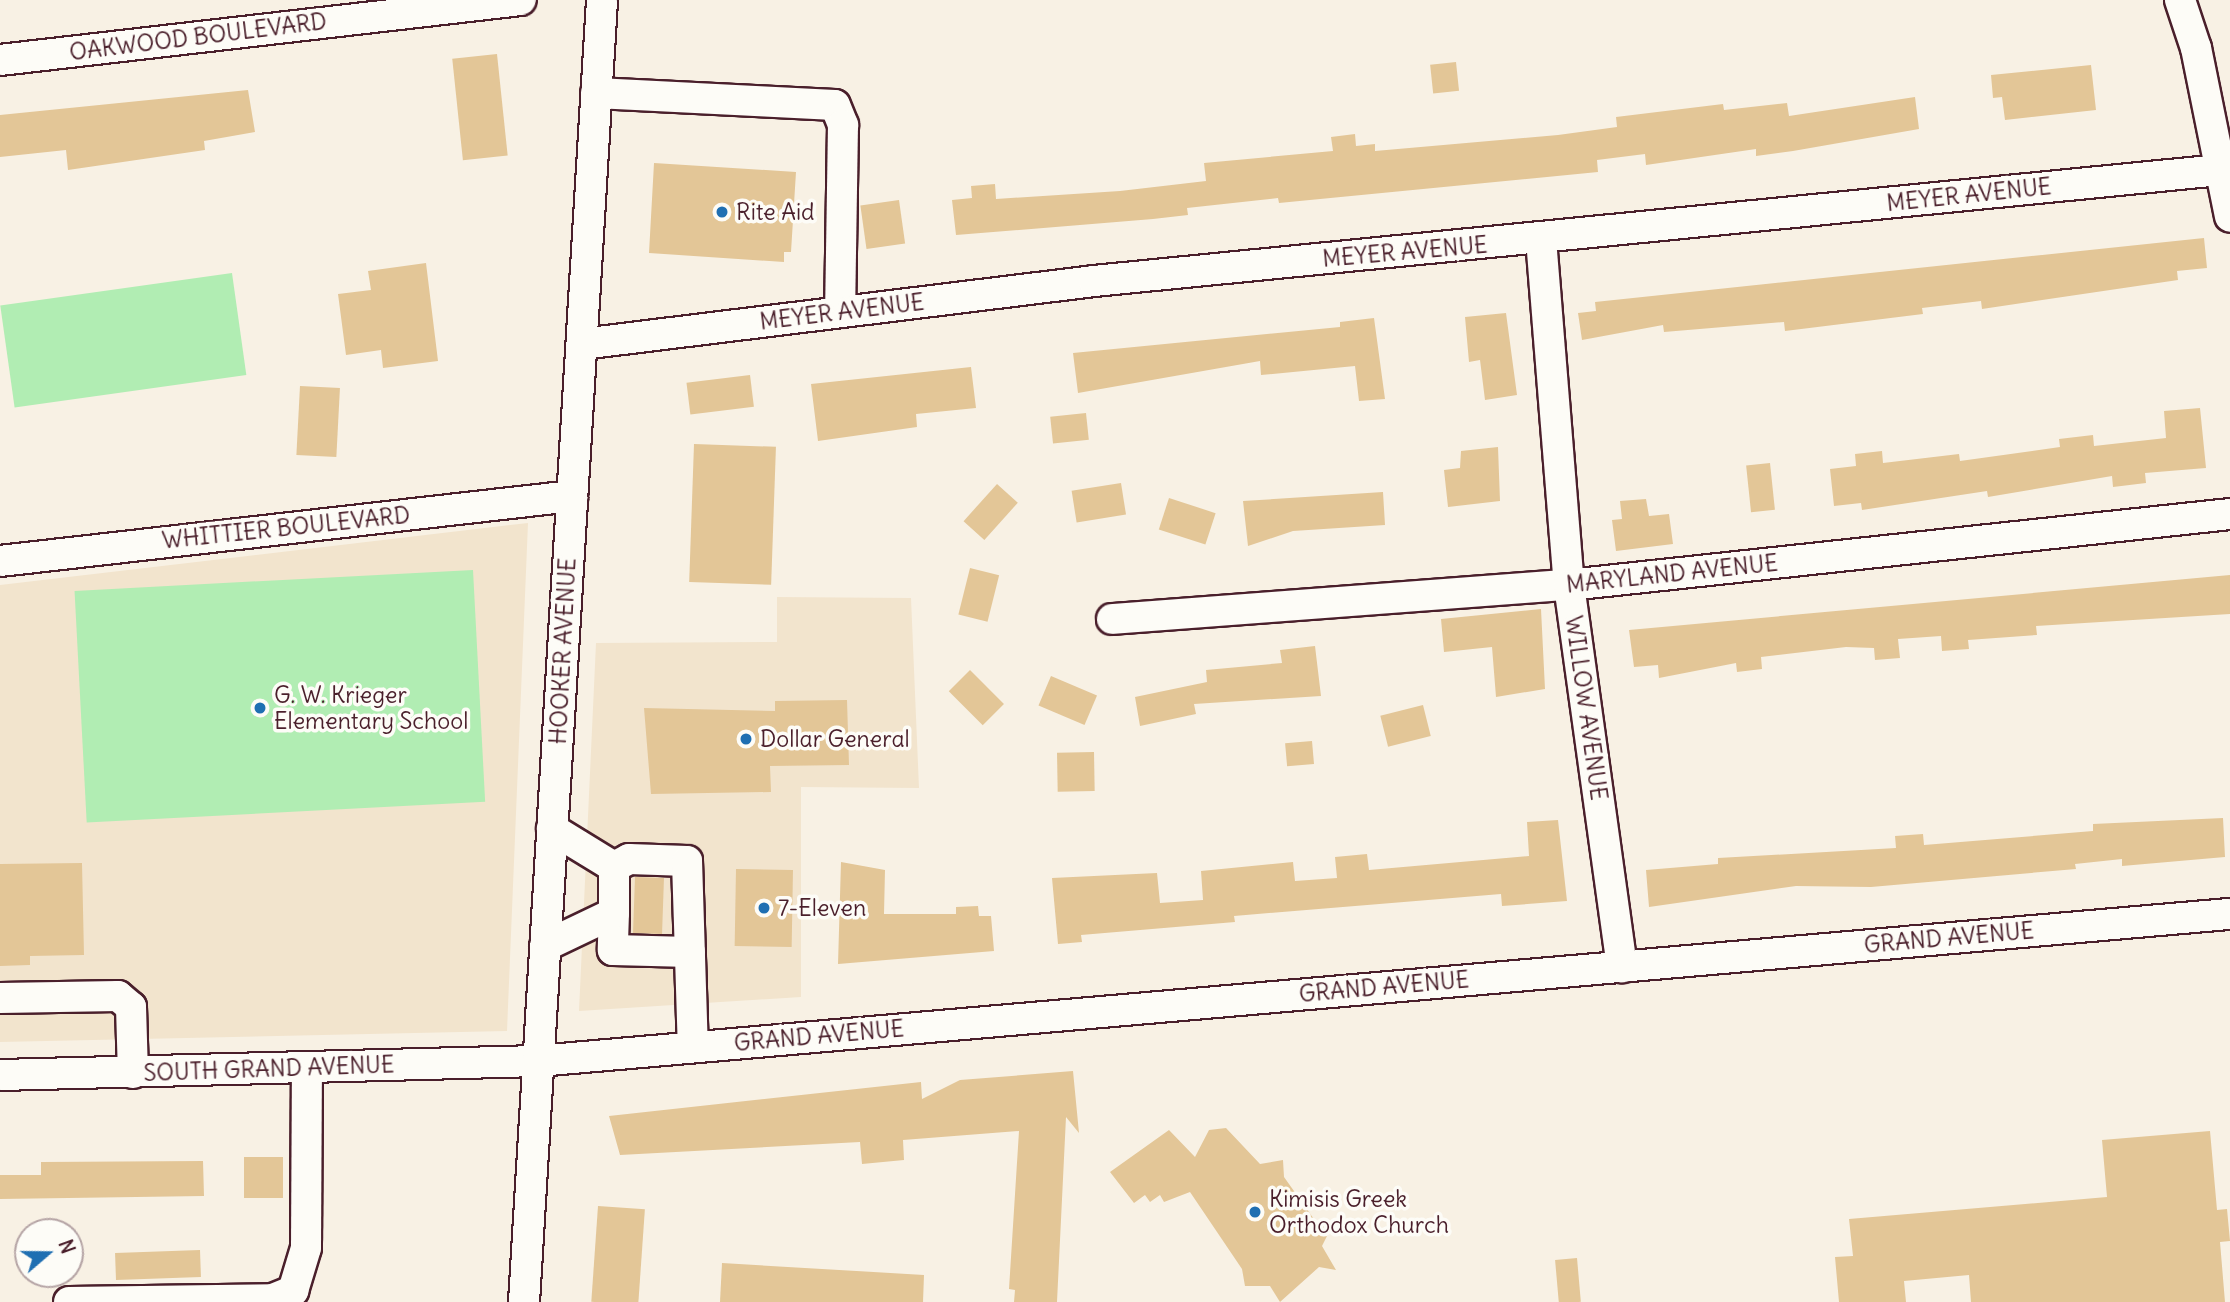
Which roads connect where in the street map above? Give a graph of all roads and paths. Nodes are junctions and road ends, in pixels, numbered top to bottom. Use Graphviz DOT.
graph roads {
  1 [pos="521,0"];
  2 [pos="602,0"];
  3 [pos="2180,0"];
  4 [pos="0,60"];
  5 [pos="596,93"];
  6 [pos="2227,169"];
  7 [pos="2230,217"];
  8 [pos="1541,239"];
  9 [pos="840,312"];
  10 [pos="582,344"];
  11 [pos="572,496"];
  12 [pos="2230,514"];
  13 [pos="0,561"];
  14 [pos="1569,585"];
  15 [pos="1112,619"];
  16 [pos="552,829"];
  17 [pos="614,867"];
  18 [pos="614,913"];
  19 [pos="2230,914"];
  20 [pos="545,946"];
  21 [pos="690,952"];
  22 [pos="1622,967"];
  23 [pos="0,998"];
  24 [pos="693,1047"];
  25 [pos="538,1060"];
  26 [pos="307,1068"];
  27 [pos="133,1073"];
  28 [pos="0,1075"];
  29 [pos="69,1302"];
  30 [pos="524,1302"];
  1 -- 4 [label="street, OAKWOOD BOULEVARD"];
  2 -- 5 [label="street, HOOKER AVENUE"];
  3 -- 6 [label="street"];
  5 -- 9 [label="street"];
  5 -- 10 [label="street, HOOKER AVENUE"];
  6 -- 7 [label="street"];
  6 -- 8 [label="street, MEYER AVENUE"];
  8 -- 9 [label="street, MEYER AVENUE"];
  8 -- 14 [label="street, WILLOW AVENUE"];
  9 -- 10 [label="street, MEYER AVENUE"];
  10 -- 11 [label="street, HOOKER AVENUE"];
  11 -- 13 [label="street, WHITTIER BOULEVARD"];
  11 -- 16 [label="street, HOOKER AVENUE"];
  12 -- 14 [label="street, MARYLAND AVENUE"];
  14 -- 15 [label="street, MARYLAND AVENUE"];
  14 -- 22 [label="street, WILLOW AVENUE"];
  16 -- 17 [label="street"];
  16 -- 20 [label="street, HOOKER AVENUE"];
  17 -- 18 [label="street"];
  17 -- 21 [label="street"];
  18 -- 20 [label="street"];
  18 -- 21 [label="street"];
  19 -- 22 [label="street, GRAND AVENUE"];
  20 -- 25 [label="street, HOOKER AVENUE"];
  21 -- 24 [label="street"];
  22 -- 24 [label="street, GRAND AVENUE"];
  23 -- 27 [label="street"];
  24 -- 25 [label="street, GRAND AVENUE"];
  25 -- 26 [label="street, SOUTH GRAND AVENUE"];
  25 -- 30 [label="street, HOOKER AVENUE"];
  26 -- 27 [label="street, SOUTH GRAND AVENUE"];
  26 -- 29 [label="street"];
  27 -- 28 [label="street, SOUTH GRAND AVENUE"];
}
